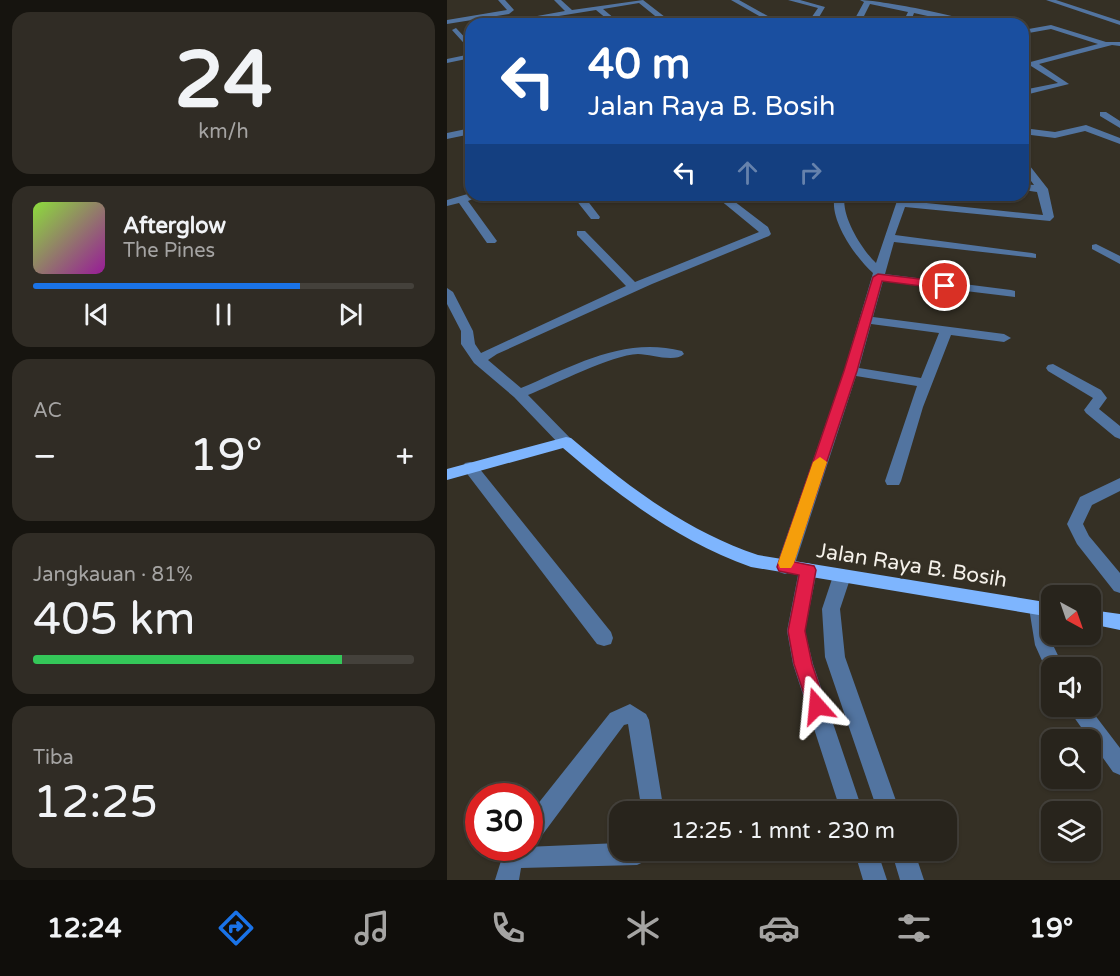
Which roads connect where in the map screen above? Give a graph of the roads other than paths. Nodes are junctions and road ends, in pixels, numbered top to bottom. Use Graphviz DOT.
graph roads {
  1 [pos="501,0"];
  2 [pos="557,0"];
  3 [pos="734,0"];
  4 [pos="750,0"];
  5 [pos="790,0"];
  6 [pos="1049,0"];
  7 [pos="865,1"];
  8 [pos="744,7"];
  9 [pos="784,7"];
  10 [pos="598,8"];
  11 [pos="912,10"];
  12 [pos="571,12"];
  13 [pos="778,14"];
  14 [pos="552,15"];
  15 [pos="472,18"];
  16 [pos="535,18"];
  17 [pos="555,18"];
  18 [pos="610,18"];
  19 [pos="662,18"];
  20 [pos="767,18"];
  21 [pos="776,18"];
  22 [pos="815,18"];
  23 [pos="858,18"];
  24 [pos="909,18"];
  25 [pos="943,18"];
  26 [pos="465,19"];
  27 [pos="447,22"];
  28 [pos="1120,23"];
  29 [pos="455,30"];
  30 [pos="1029,31"];
  31 [pos="465,42"];
  32 [pos="1118,44"];
  33 [pos="1107,45"];
  34 [pos="465,57"];
  35 [pos="447,61"];
  36 [pos="1029,62"];
  37 [pos="1035,65"];
  38 [pos="1029,66"];
  39 [pos="1029,93"];
  40 [pos="1103,114"];
  41 [pos="1120,125"];
  42 [pos="1029,131"];
  43 [pos="465,132"];
  44 [pos="447,136"];
  45 [pos="1120,141"];
  46 [pos="1029,171"];
  47 [pos="1029,188"];
  48 [pos="1043,189"];
  49 [pos="465,198"];
  50 [pos="462,199"];
  51 [pos="582,201"];
  52 [pos="727,201"];
  53 [pos="838,201"];
  54 [pos="902,201"];
  55 [pos="916,201"];
  56 [pos="447,203"];
  57 [pos="595,217"];
  58 [pos="581,233"];
  59 [pos="889,238"];
  60 [pos="491,241"];
  61 [pos="1096,247"];
  62 [pos="1032,256"];
  63 [pos="1120,261"];
  64 [pos="879,275"];
  65 [pos="633,287"];
  66 [pos="447,292"];
  67 [pos="1011,294"];
  68 [pos="867,320"];
  69 [pos="947,331"];
  70 [pos="1004,338"];
  71 [pos="677,354"];
  72 [pos="479,360"];
  73 [pos="1053,368"];
  74 [pos="851,371"];
  75 [pos="926,383"];
  76 [pos="519,394"];
  77 [pos="1120,434"];
  78 [pos="566,442"];
  79 [pos="470,467"];
  80 [pos="447,475"];
  81 [pos="893,481"];
  82 [pos="1120,484"];
  83 [pos="785,567"];
  84 [pos="808,570"];
  85 [pos="842,576"];
  86 [pos="1120,586"];
  87 [pos="1041,608"];
  88 [pos="1101,619"];
  89 [pos="1120,622"];
  90 [pos="604,638"];
  91 [pos="1084,717"];
  92 [pos="1120,765"];
  93 [pos="651,801"];
  94 [pos="848,801"];
  95 [pos="885,801"];
  96 [pos="543,816"];
  97 [pos="543,852"];
  98 [pos="609,854"];
  99 [pos="512,861"];
  100 [pos="869,861"];
  101 [pos="906,861"];
  102 [pos="507,880"];
  103 [pos="875,880"];
  104 [pos="912,880"];
  1 -- 15 [label="street"];
  2 -- 12 [label="street"];
  3 -- 8 [label="street"];
  4 -- 8 [label="street"];
  5 -- 9 [label="street"];
  5 -- 22 [label="street"];
  6 -- 28 [label="street"];
  7 -- 11 [label="street"];
  7 -- 23 [label="street"];
  8 -- 20 [label="street"];
  10 -- 12 [label="street"];
  10 -- 18 [label="street"];
  10 -- 19 [label="street"];
  11 -- 24 [label="street"];
  11 -- 25 [label="street"];
  12 -- 14 [label="street"];
  13 -- 21 [label="street"];
  14 -- 16 [label="street"];
  14 -- 17 [label="street"];
  26 -- 27 [label="street"];
  29 -- 31 [label="street"];
  30 -- 33 [label="street"];
  32 -- 33 [label="street"];
  33 -- 37 [label="street"];
  34 -- 35 [label="street"];
  36 -- 37 [label="street"];
  37 -- 38 [label="street"];
  37 -- 39 [label="street"];
  40 -- 41 [label="street"];
  42 -- 45 [label="street"];
  43 -- 44 [label="street"];
  46 -- 48 [label="street"];
  47 -- 48 [label="street"];
  48 -- 55 [label="street"];
  49 -- 50 [label="street"];
  50 -- 56 [label="street"];
  50 -- 60 [label="street"];
  51 -- 57 [label="street"];
  52 -- 65 [label="street"];
  53 -- 64 [label="street"];
  54 -- 59 [label="street"];
  58 -- 65 [label="street"];
  59 -- 62 [label="street"];
  59 -- 64 [label="street"];
  61 -- 63 [label="street"];
  64 -- 67 [label="street"];
  64 -- 68 [label="street"];
  65 -- 72 [label="street"];
  66 -- 72 [label="street"];
  68 -- 69 [label="street"];
  68 -- 74 [label="street"];
  69 -- 70 [label="street"];
  69 -- 75 [label="street"];
  71 -- 76 [label="street"];
  72 -- 76 [label="street"];
  73 -- 77 [label="street"];
  74 -- 75 [label="street"];
  74 -- 83 [label="street"];
  75 -- 81 [label="street"];
  76 -- 78 [label="street"];
  78 -- 79 [label="main road"];
  78 -- 83 [label="main road, Jalan Raya B. Bosih"];
  79 -- 80 [label="main road"];
  79 -- 90 [label="street"];
  82 -- 86 [label="street"];
  83 -- 84 [label="main road, Jalan Raya B. Bosih"];
  84 -- 85 [label="main road, Jalan Raya B. Bosih"];
  84 -- 94 [label="street"];
  85 -- 87 [label="main road, Jalan Raya B. Bosih"];
  85 -- 95 [label="street"];
  88 -- 89 [label="main road"];
  91 -- 92 [label="street"];
  93 -- 96 [label="street"];
  97 -- 98 [label="street"];
  99 -- 102 [label="street"];
  100 -- 103 [label="street"];
  101 -- 104 [label="street"];
}
